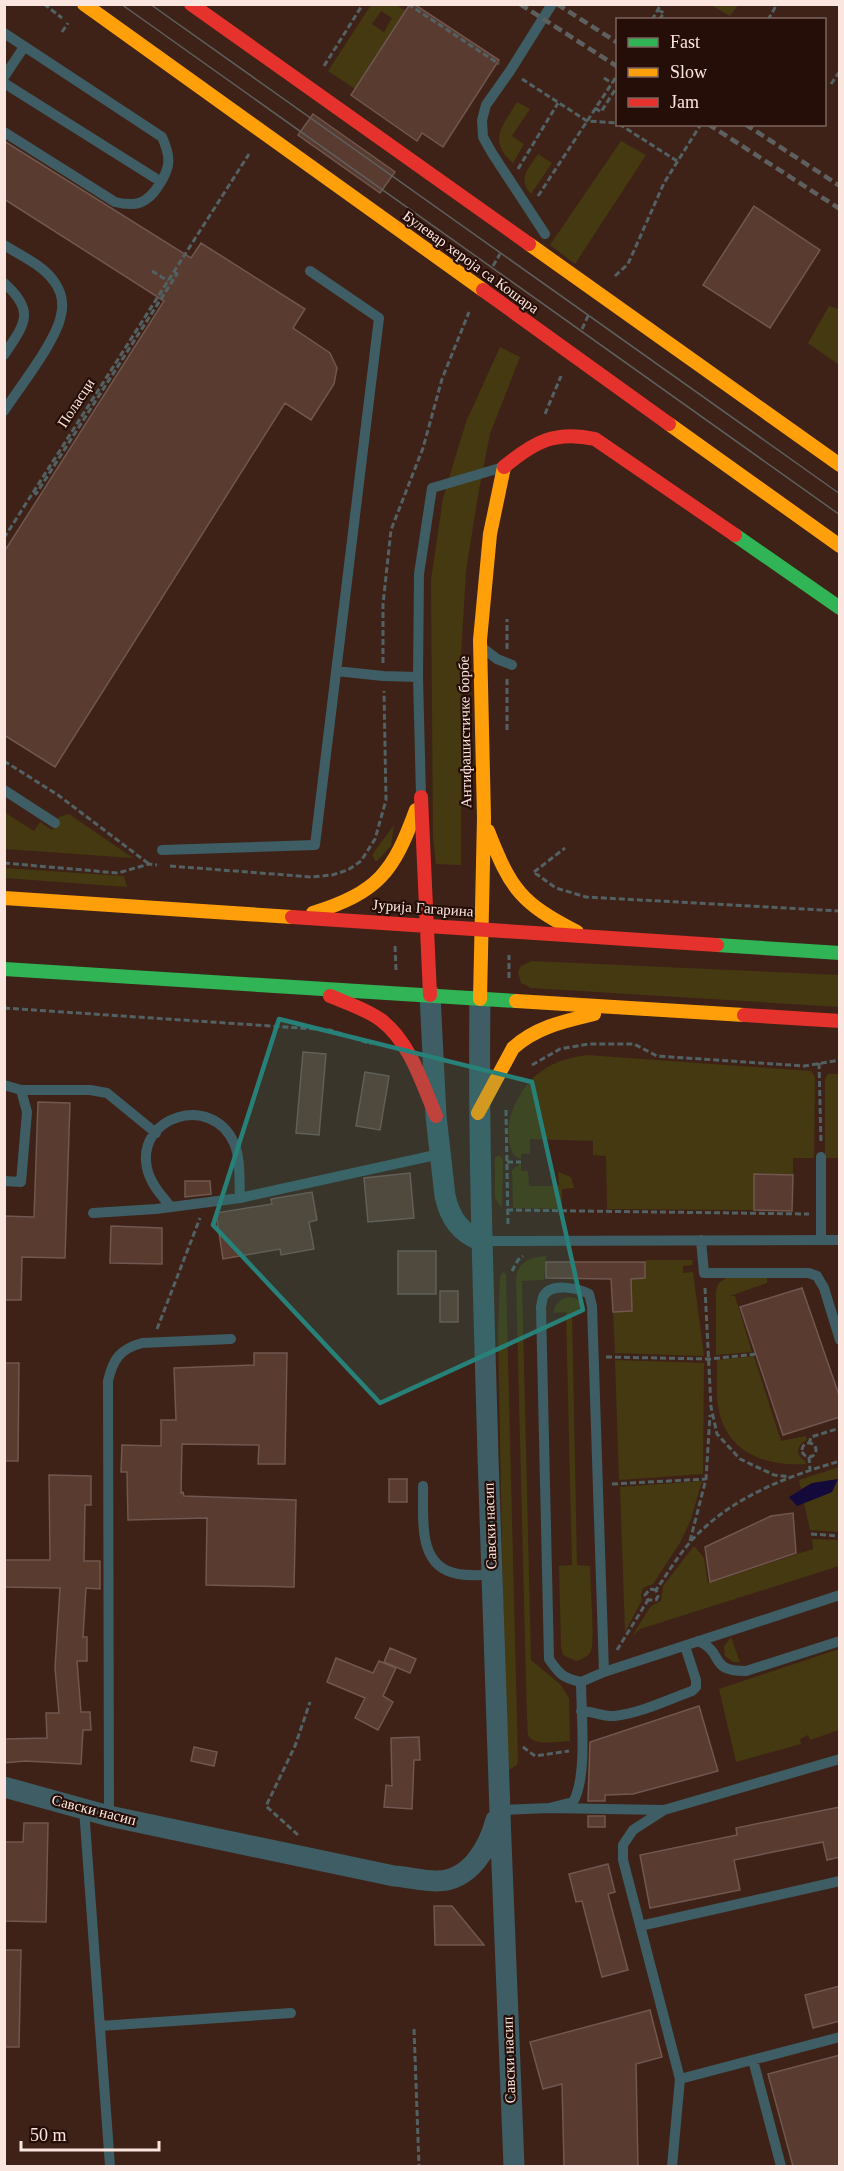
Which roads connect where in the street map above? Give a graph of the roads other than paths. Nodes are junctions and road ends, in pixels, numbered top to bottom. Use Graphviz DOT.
graph roads {
  1 [pos="84,4"];
  2 [pos="191,4"];
  3 [pos="552,4"];
  4 [pos="4,33"];
  5 [pos="24,47"];
  6 [pos="4,77"];
  7 [pos="4,83"];
  8 [pos="4,132"];
  9 [pos="155,178"];
  10 [pos="545,234"];
  11 [pos="4,245"];
  12 [pos="309,271"];
  13 [pos="4,283"];
  14 [pos="4,355"];
  15 [pos="4,411"];
  16 [pos="840,465"];
  17 [pos="504,467"];
  18 [pos="840,546"];
  19 [pos="840,608"];
  20 [pos="480,640"];
  21 [pos="336,671"];
  22 [pos="418,677"];
  23 [pos="480,686"];
  24 [pos="4,790"];
  25 [pos="421,797"];
  26 [pos="484,818"];
  27 [pos="55,823"];
  28 [pos="162,850"];
  29 [pos="4,898"];
  30 [pos="301,917"];
  31 [pos="427,924"];
  32 [pos="482,929"];
  33 [pos="583,936"];
  34 [pos="840,953"];
  35 [pos="5,974"];
  36 [pos="312,988"];
  37 [pos="430,995"];
  38 [pos="480,999"];
  39 [pos="619,1008"];
  40 [pos="840,1021"];
  41 [pos="4,1085"];
  42 [pos="21,1090"];
  43 [pos="478,1113"];
  44 [pos="436,1116"];
  45 [pos="156,1133"];
  46 [pos="440,1154"];
  47 [pos="821,1157"];
  48 [pos="4,1181"];
  49 [pos="240,1197"];
  50 [pos="171,1207"];
  51 [pos="93,1213"];
  52 [pos="701,1240"];
  53 [pos="821,1240"];
  54 [pos="840,1240"];
  55 [pos="482,1241"];
  56 [pos="231,1339"];
  57 [pos="840,1340"];
  58 [pos="423,1486"];
  59 [pos="492,1575"];
  60 [pos="840,1595"];
  61 [pos="698,1641"];
  62 [pos="840,1641"];
  63 [pos="685,1646"];
  64 [pos="604,1672"];
  65 [pos="581,1682"];
  66 [pos="581,1711"];
  67 [pos="840,1759"];
  68 [pos="4,1788"];
  69 [pos="549,1808"];
  70 [pos="84,1809"];
  71 [pos="499,1810"];
  72 [pos="664,1810"];
  73 [pos="109,1816"];
  74 [pos="840,1881"];
  75 [pos="640,1926"];
  76 [pos="291,2013"];
  77 [pos="100,2026"];
  78 [pos="840,2037"];
  79 [pos="753,2060"];
  80 [pos="680,2079"];
  81 [pos="110,2166"];
  82 [pos="514,2166"];
  83 [pos="672,2166"];
  84 [pos="781,2166"];
  1 -- 18 [label="main road, Булевар хероја са Кошара"];
  2 -- 16 [label="main road"];
  3 -- 10 [label="lane"];
  4 -- 5 [label="lane"];
  5 -- 6 [label="lane"];
  5 -- 8 [label="lane"];
  7 -- 9 [label="lane"];
  11 -- 15 [label="lane"];
  12 -- 21 [label="lane"];
  13 -- 14 [label="lane"];
  17 -- 19 [label="main road"];
  17 -- 20 [label="main road, Антифашистичке борбе"];
  17 -- 22 [label="lane"];
  20 -- 23 [label="main road, Антифашистичке борбе"];
  20 -- 23 [label="lane"];
  21 -- 22 [label="lane"];
  21 -- 28 [label="lane"];
  22 -- 25 [label="lane"];
  23 -- 26 [label="main road, Антифашистичке борбе"];
  24 -- 27 [label="lane"];
  25 -- 30 [label="main road"];
  25 -- 31 [label="main road"];
  26 -- 32 [label="main road, Антифашистичке борбе"];
  26 -- 33 [label="main road"];
  29 -- 30 [label="main road, Јурија Гагарина"];
  30 -- 31 [label="main road, Јурија Гагарина"];
  31 -- 32 [label="main road, Јурија Гагарина"];
  31 -- 37 [label="main road"];
  32 -- 33 [label="main road, Јурија Гагарина"];
  32 -- 38 [label="main road, Антифашистичке борбе"];
  33 -- 34 [label="main road, Јурија Гагарина"];
  35 -- 36 [label="main road"];
  36 -- 37 [label="main road"];
  36 -- 44 [label="main road"];
  37 -- 38 [label="main road"];
  37 -- 44 [label="street"];
  38 -- 39 [label="main road"];
  38 -- 43 [label="street, Савски насип"];
  39 -- 40 [label="main road"];
  39 -- 43 [label="main road"];
  41 -- 42 [label="lane"];
  42 -- 45 [label="lane"];
  42 -- 48 [label="lane"];
  43 -- 55 [label="street, Савски насип"];
  44 -- 46 [label="street"];
  45 -- 49 [label="lane"];
  45 -- 50 [label="lane"];
  46 -- 49 [label="lane"];
  46 -- 55 [label="street"];
  47 -- 53 [label="lane"];
  49 -- 50 [label="lane"];
  50 -- 51 [label="lane"];
  52 -- 53 [label="lane"];
  52 -- 55 [label="lane"];
  52 -- 57 [label="lane"];
  53 -- 54 [label="lane"];
  55 -- 59 [label="street, Савски насип"];
  56 -- 73 [label="lane"];
  58 -- 59 [label="lane"];
  59 -- 71 [label="street, Савски насип"];
  60 -- 61 [label="lane"];
  61 -- 62 [label="lane"];
  61 -- 63 [label="lane"];
  63 -- 64 [label="lane"];
  63 -- 66 [label="lane"];
  64 -- 65 [label="lane"];
  64 -- 65 [label="lane"];
  65 -- 66 [label="lane"];
  66 -- 69 [label="lane"];
  67 -- 72 [label="lane"];
  68 -- 70 [label="street, Савски насип"];
  69 -- 71 [label="lane"];
  69 -- 72 [label="lane"];
  70 -- 73 [label="street, Савски насип"];
  70 -- 77 [label="lane"];
  71 -- 73 [label="street, Савски насип"];
  71 -- 82 [label="street, Савски насип"];
  72 -- 75 [label="lane"];
  74 -- 75 [label="lane"];
  75 -- 80 [label="lane"];
  76 -- 77 [label="lane"];
  77 -- 81 [label="lane"];
  78 -- 79 [label="lane"];
  79 -- 80 [label="lane"];
  79 -- 84 [label="lane"];
  80 -- 83 [label="lane"];
}
